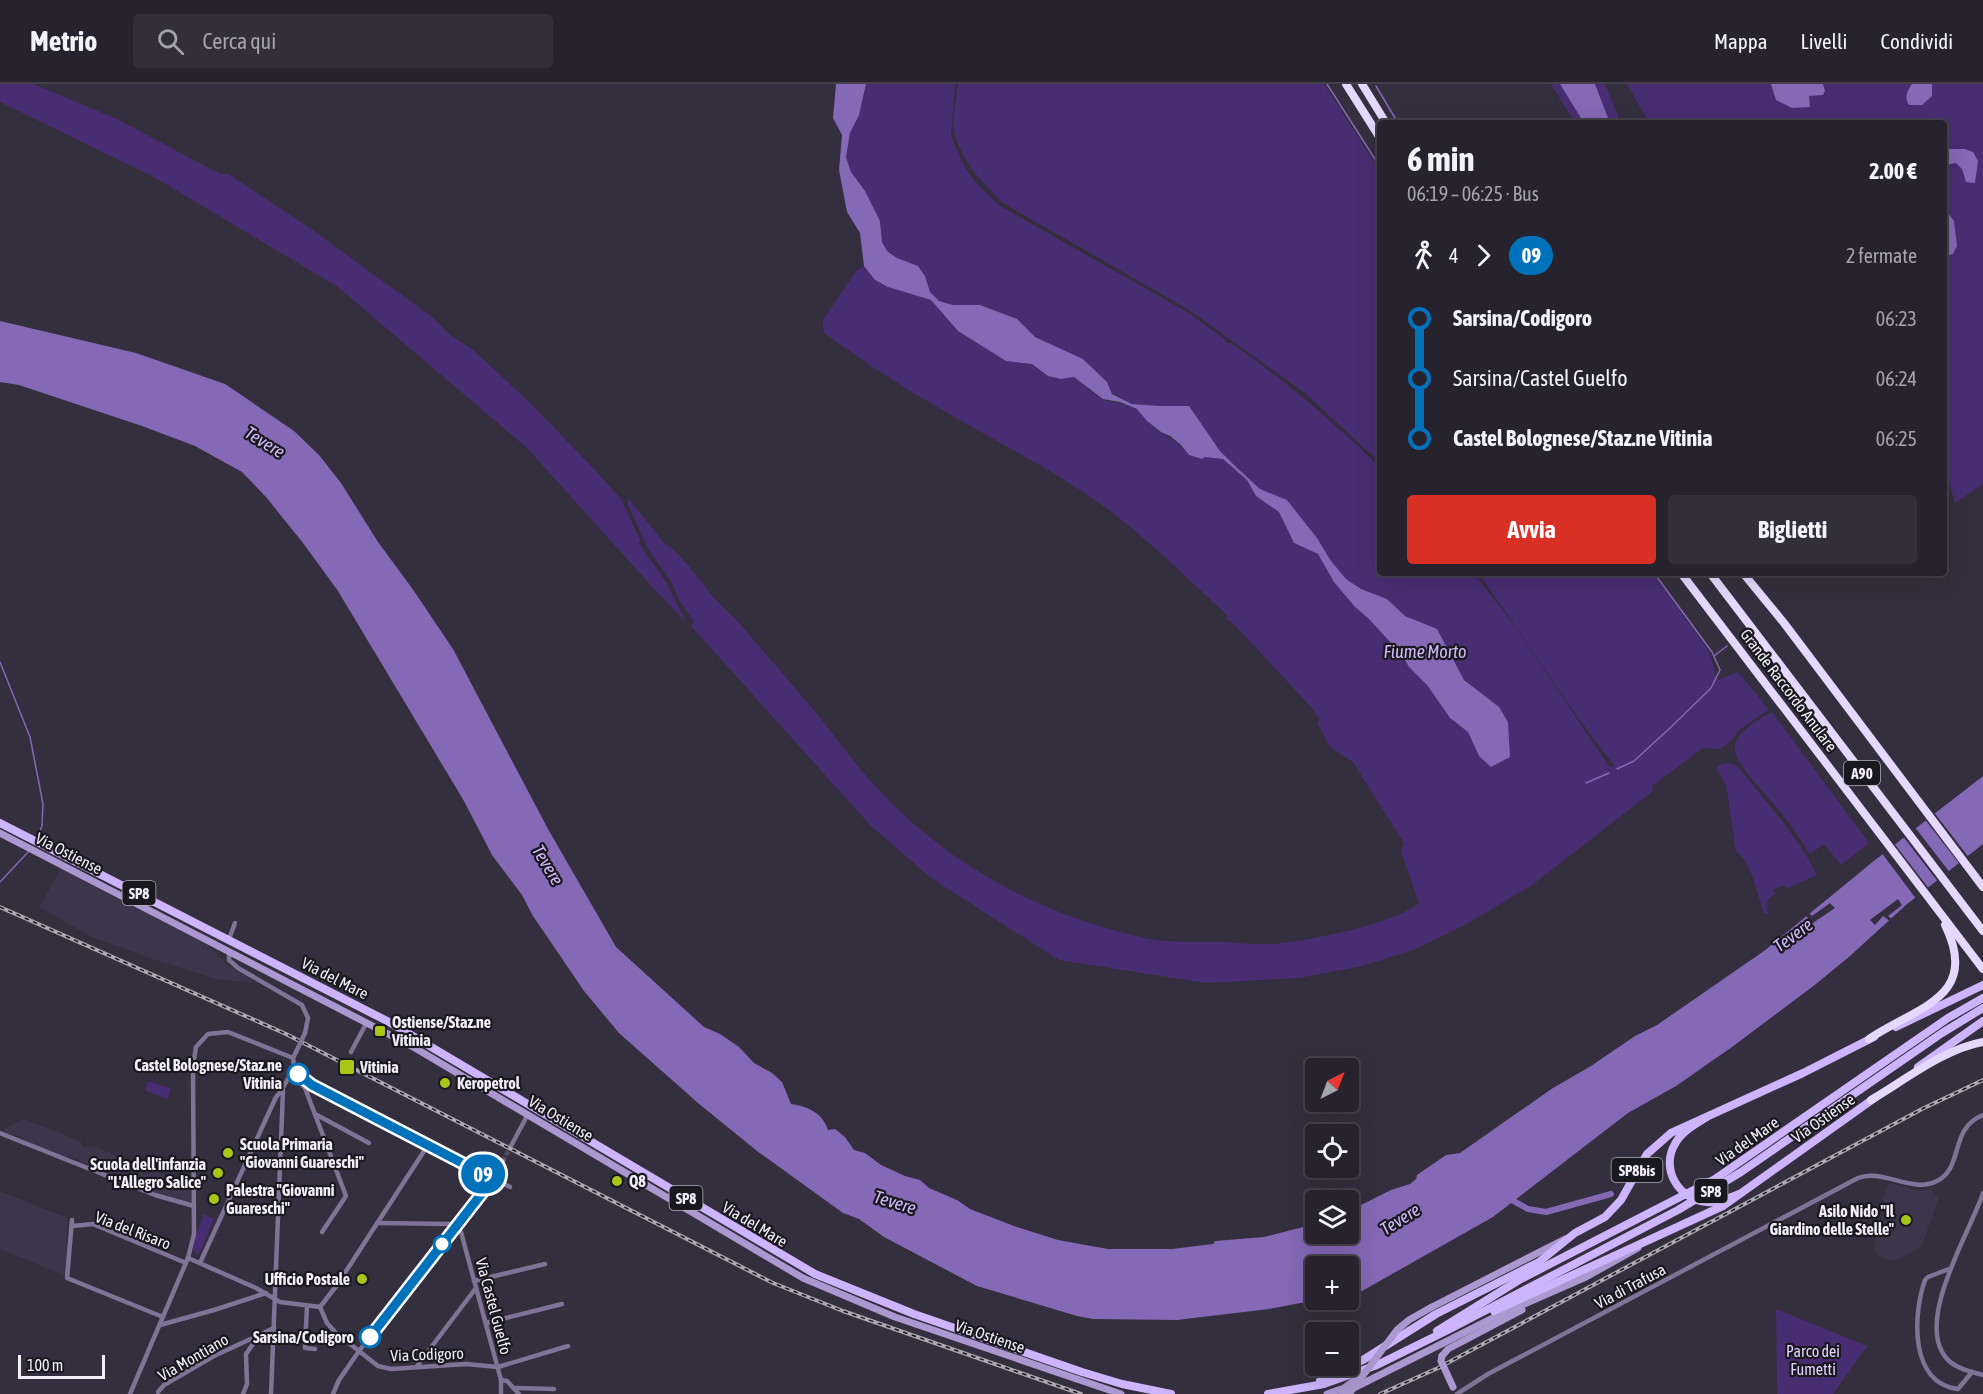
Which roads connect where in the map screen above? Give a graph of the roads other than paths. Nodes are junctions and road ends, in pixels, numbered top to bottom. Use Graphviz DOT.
graph roads {
  1 [pos="1346,84"];
  2 [pos="1362,84"];
  3 [pos="1384,120"];
  4 [pos="1377,133"];
  5 [pos="1683,576"];
  6 [pos="1712,576"];
  7 [pos="1745,576"];
  8 [pos="0,823"];
  9 [pos="0,833"];
  10 [pos="1983,887"];
  11 [pos="1932,902"];
  12 [pos="235,923"];
  13 [pos="1983,931"];
  14 [pos="229,939"];
  15 [pos="229,951"];
  16 [pos="1983,969"];
  17 [pos="1983,986"];
  18 [pos="1983,998"];
  19 [pos="1983,1008"];
  20 [pos="1983,1021"];
  21 [pos="367,1022"];
  22 [pos="1869,1039"];
  23 [pos="1983,1042"];
  24 [pos="351,1052"];
  25 [pos="293,1058"];
  26 [pos="295,1073"];
  27 [pos="289,1079"];
  28 [pos="299,1079"];
  29 [pos="307,1085"];
  30 [pos="283,1090"];
  31 [pos="270,1094"];
  32 [pos="276,1097"];
  33 [pos="1871,1100"];
  34 [pos="315,1114"];
  35 [pos="528,1114"];
  36 [pos="1983,1114"];
  37 [pos="1707,1117"];
  38 [pos="0,1133"];
  39 [pos="507,1133"];
  40 [pos="516,1137"];
  41 [pos="369,1143"];
  42 [pos="428,1146"];
  43 [pos="511,1146"];
  44 [pos="503,1161"];
  45 [pos="493,1179"];
  46 [pos="510,1187"];
  47 [pos="1983,1193"];
  48 [pos="1739,1194"];
  49 [pos="194,1206"];
  50 [pos="72,1220"];
  51 [pos="377,1223"];
  52 [pos="72,1226"];
  53 [pos="455,1227"];
  54 [pos="1674,1229"];
  55 [pos="322,1232"];
  56 [pos="1575,1233"];
  57 [pos="187,1261"];
  58 [pos="200,1263"];
  59 [pos="545,1264"];
  60 [pos="1949,1269"];
  61 [pos="474,1281"];
  62 [pos="476,1288"];
  63 [pos="266,1293"];
  64 [pos="1546,1296"];
  65 [pos="276,1299"];
  66 [pos="562,1304"];
  67 [pos="307,1305"];
  68 [pos="320,1307"];
  69 [pos="163,1317"];
  70 [pos="486,1323"];
  71 [pos="160,1325"];
  72 [pos="274,1329"];
  73 [pos="1448,1330"];
  74 [pos="258,1336"];
  75 [pos="1421,1342"];
  76 [pos="568,1346"];
  77 [pos="315,1349"];
  78 [pos="359,1351"];
  79 [pos="417,1366"];
  80 [pos="498,1367"];
  81 [pos="1368,1367"];
  82 [pos="1972,1372"];
  83 [pos="1983,1375"];
  84 [pos="501,1380"];
  85 [pos="516,1388"];
  86 [pos="554,1389"];
  87 [pos="130,1390"];
  88 [pos="1296,1390"];
  89 [pos="158,1392"];
  90 [pos="1454,1392"];
  91 [pos="243,1394"];
  92 [pos="272,1394"];
  93 [pos="333,1394"];
  94 [pos="501,1394"];
  95 [pos="519,1394"];
  96 [pos="1121,1394"];
  97 [pos="1171,1394"];
  98 [pos="1268,1394"];
  99 [pos="1327,1394"];
  100 [pos="1342,1394"];
  101 [pos="1348,1394"];
  1 -- 4 [label="highway"];
  2 -- 3 [label="highway"];
  5 -- 11 [label="highway, Grande Raccordo Anulare / A90"];
  6 -- 13 [label="highway, Grande Raccordo Anulare / A90"];
  7 -- 10 [label="highway"];
  8 -- 14 [label="main road, Via del Mare / SP8"];
  9 -- 15 [label="main road, Via Ostiense"];
  11 -- 16 [label="highway, Grande Raccordo Anulare / A90"];
  11 -- 22 [label="highway"];
  12 -- 14 [label="street"];
  14 -- 97 [label="main road, Via del Mare / SP8"];
  15 -- 21 [label="main road, Via Ostiense"];
  15 -- 25 [label="street, bridge"];
  17 -- 22 [label="main road, SP8bis"];
  18 -- 75 [label="main road, Via del Mare / SP8"];
  19 -- 73 [label="main road, Via del Mare / SP8"];
  20 -- 33 [label="main road, Via Ostiense"];
  21 -- 24 [label="street"];
  21 -- 35 [label="main road, Via Ostiense"];
  22 -- 37 [label="main road, SP8bis"];
  23 -- 33 [label="highway"];
  25 -- 26 [label="street"];
  25 -- 49 [label="street, Via del Risaro"];
  26 -- 27 [label="street"];
  26 -- 28 [label="street"];
  27 -- 28 [label="street"];
  27 -- 30 [label="street"];
  28 -- 29 [label="street"];
  29 -- 34 [label="street"];
  29 -- 42 [label="street"];
  30 -- 32 [label="street"];
  30 -- 65 [label="street"];
  31 -- 32 [label="street"];
  32 -- 58 [label="street"];
  33 -- 48 [label="main road, Via Ostiense"];
  34 -- 41 [label="street"];
  34 -- 55 [label="street"];
  35 -- 40 [label="street"];
  35 -- 96 [label="main road, Via Ostiense"];
  36 -- 90 [label="street, Via di Trafusa"];
  37 -- 48 [label="main road, bridge"];
  37 -- 56 [label="main road, SP8bis, bridge"];
  38 -- 49 [label="street"];
  39 -- 40 [label="street"];
  40 -- 43 [label="street"];
  42 -- 45 [label="street"];
  42 -- 51 [label="street"];
  44 -- 45 [label="street"];
  45 -- 46 [label="street"];
  45 -- 53 [label="street"];
  47 -- 60 [label="street"];
  48 -- 54 [label="main road, Via Ostiense, bridge"];
  49 -- 57 [label="street, Via del Risaro"];
  50 -- 52 [label="street, Via del Risaro"];
  51 -- 53 [label="street"];
  51 -- 68 [label="street"];
  52 -- 57 [label="street, Via del Risaro"];
  52 -- 69 [label="street, Via del Risaro"];
  53 -- 61 [label="street, Via Castel Guelfo"];
  53 -- 78 [label="street"];
  54 -- 64 [label="main road"];
  54 -- 73 [label="main road, Via Ostiense"];
  56 -- 81 [label="main road, SP8bis, bridge"];
  56 -- 88 [label="main road"];
  57 -- 58 [label="street"];
  57 -- 69 [label="street, Via del Risaro"];
  58 -- 63 [label="street"];
  59 -- 61 [label="street"];
  60 -- 82 [label="street"];
  60 -- 82 [label="street"];
  61 -- 62 [label="street, Via Castel Guelfo"];
  62 -- 70 [label="street, Via Castel Guelfo"];
  62 -- 79 [label="street"];
  63 -- 65 [label="street"];
  63 -- 71 [label="street"];
  64 -- 90 [label="main road, bridge"];
  64 -- 100 [label="main road"];
  65 -- 67 [label="street"];
  65 -- 72 [label="street"];
  66 -- 70 [label="street"];
  67 -- 68 [label="street"];
  67 -- 77 [label="street"];
  68 -- 78 [label="street, Via Codigoro"];
  69 -- 71 [label="street, Via del Risaro"];
  70 -- 80 [label="street, Via Castel Guelfo"];
  71 -- 87 [label="street, Via del Risaro"];
  72 -- 74 [label="street, Via Montiano"];
  72 -- 92 [label="street"];
  73 -- 75 [label="main road, Via del Mare / SP8"];
  74 -- 89 [label="street, Via Montiano"];
  74 -- 91 [label="street"];
  75 -- 88 [label="main road, Via del Mare / SP8"];
  76 -- 80 [label="street, Via Codigoro"];
  78 -- 79 [label="street, Via Codigoro"];
  78 -- 93 [label="street"];
  79 -- 80 [label="street, Via Codigoro"];
  80 -- 84 [label="street, Via Castel Guelfo"];
  81 -- 99 [label="main road, SP8bis, bridge"];
  81 -- 101 [label="main road, bridge"];
  82 -- 83 [label="street"];
  84 -- 85 [label="street"];
  84 -- 94 [label="street, Via Castel Guelfo"];
  85 -- 86 [label="street"];
  85 -- 95 [label="street"];
  88 -- 98 [label="main road, Via del Mare / SP8"];
}
